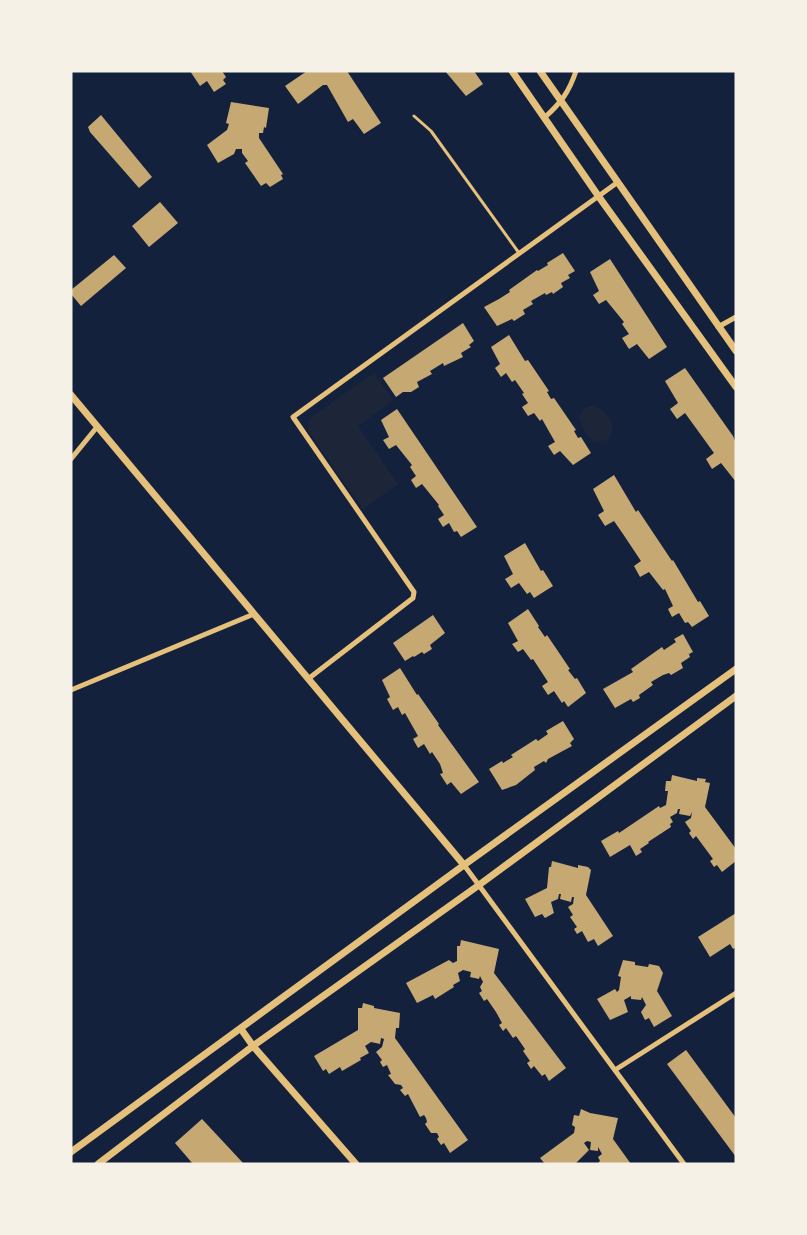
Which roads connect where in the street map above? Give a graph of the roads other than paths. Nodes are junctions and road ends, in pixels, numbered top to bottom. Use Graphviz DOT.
graph roads {
  1 [pos="512,71"];
  2 [pos="540,71"];
  3 [pos="576,71"];
  4 [pos="562,102"];
  5 [pos="414,116"];
  6 [pos="544,118"];
  7 [pos="618,182"];
  8 [pos="599,197"];
  9 [pos="520,254"];
  10 [pos="736,317"];
  11 [pos="718,327"];
  12 [pos="736,351"];
  13 [pos="736,387"];
  14 [pos="71,395"];
  15 [pos="97,426"];
  16 [pos="71,459"];
  17 [pos="254,614"];
  18 [pos="736,669"];
  19 [pos="308,679"];
  20 [pos="71,690"];
  21 [pos="736,696"];
  22 [pos="464,865"];
  23 [pos="479,885"];
  24 [pos="736,993"];
  25 [pos="241,1029"];
  26 [pos="253,1046"];
  27 [pos="615,1070"];
  28 [pos="71,1152"];
  29 [pos="98,1164"];
  30 [pos="356,1164"];
  31 [pos="684,1164"];
  1 -- 6 [label="street"];
  2 -- 4 [label="street"];
  3 -- 4 [label="street"];
  4 -- 6 [label="street"];
  4 -- 7 [label="street"];
  5 -- 9 [label="lane"];
  6 -- 8 [label="street"];
  7 -- 8 [label="street"];
  7 -- 11 [label="street"];
  8 -- 9 [label="street"];
  8 -- 13 [label="street"];
  9 -- 19 [label="street"];
  10 -- 11 [label="street"];
  11 -- 12 [label="street"];
  14 -- 15 [label="street"];
  15 -- 16 [label="street"];
  15 -- 17 [label="street"];
  17 -- 19 [label="street"];
  17 -- 20 [label="street"];
  18 -- 22 [label="street"];
  19 -- 22 [label="street"];
  21 -- 23 [label="street"];
  22 -- 23 [label="street"];
  22 -- 25 [label="street"];
  23 -- 26 [label="street"];
  23 -- 27 [label="street"];
  24 -- 27 [label="street"];
  25 -- 26 [label="street"];
  25 -- 28 [label="street"];
  26 -- 29 [label="street"];
  26 -- 30 [label="street"];
  27 -- 31 [label="street"];
}
